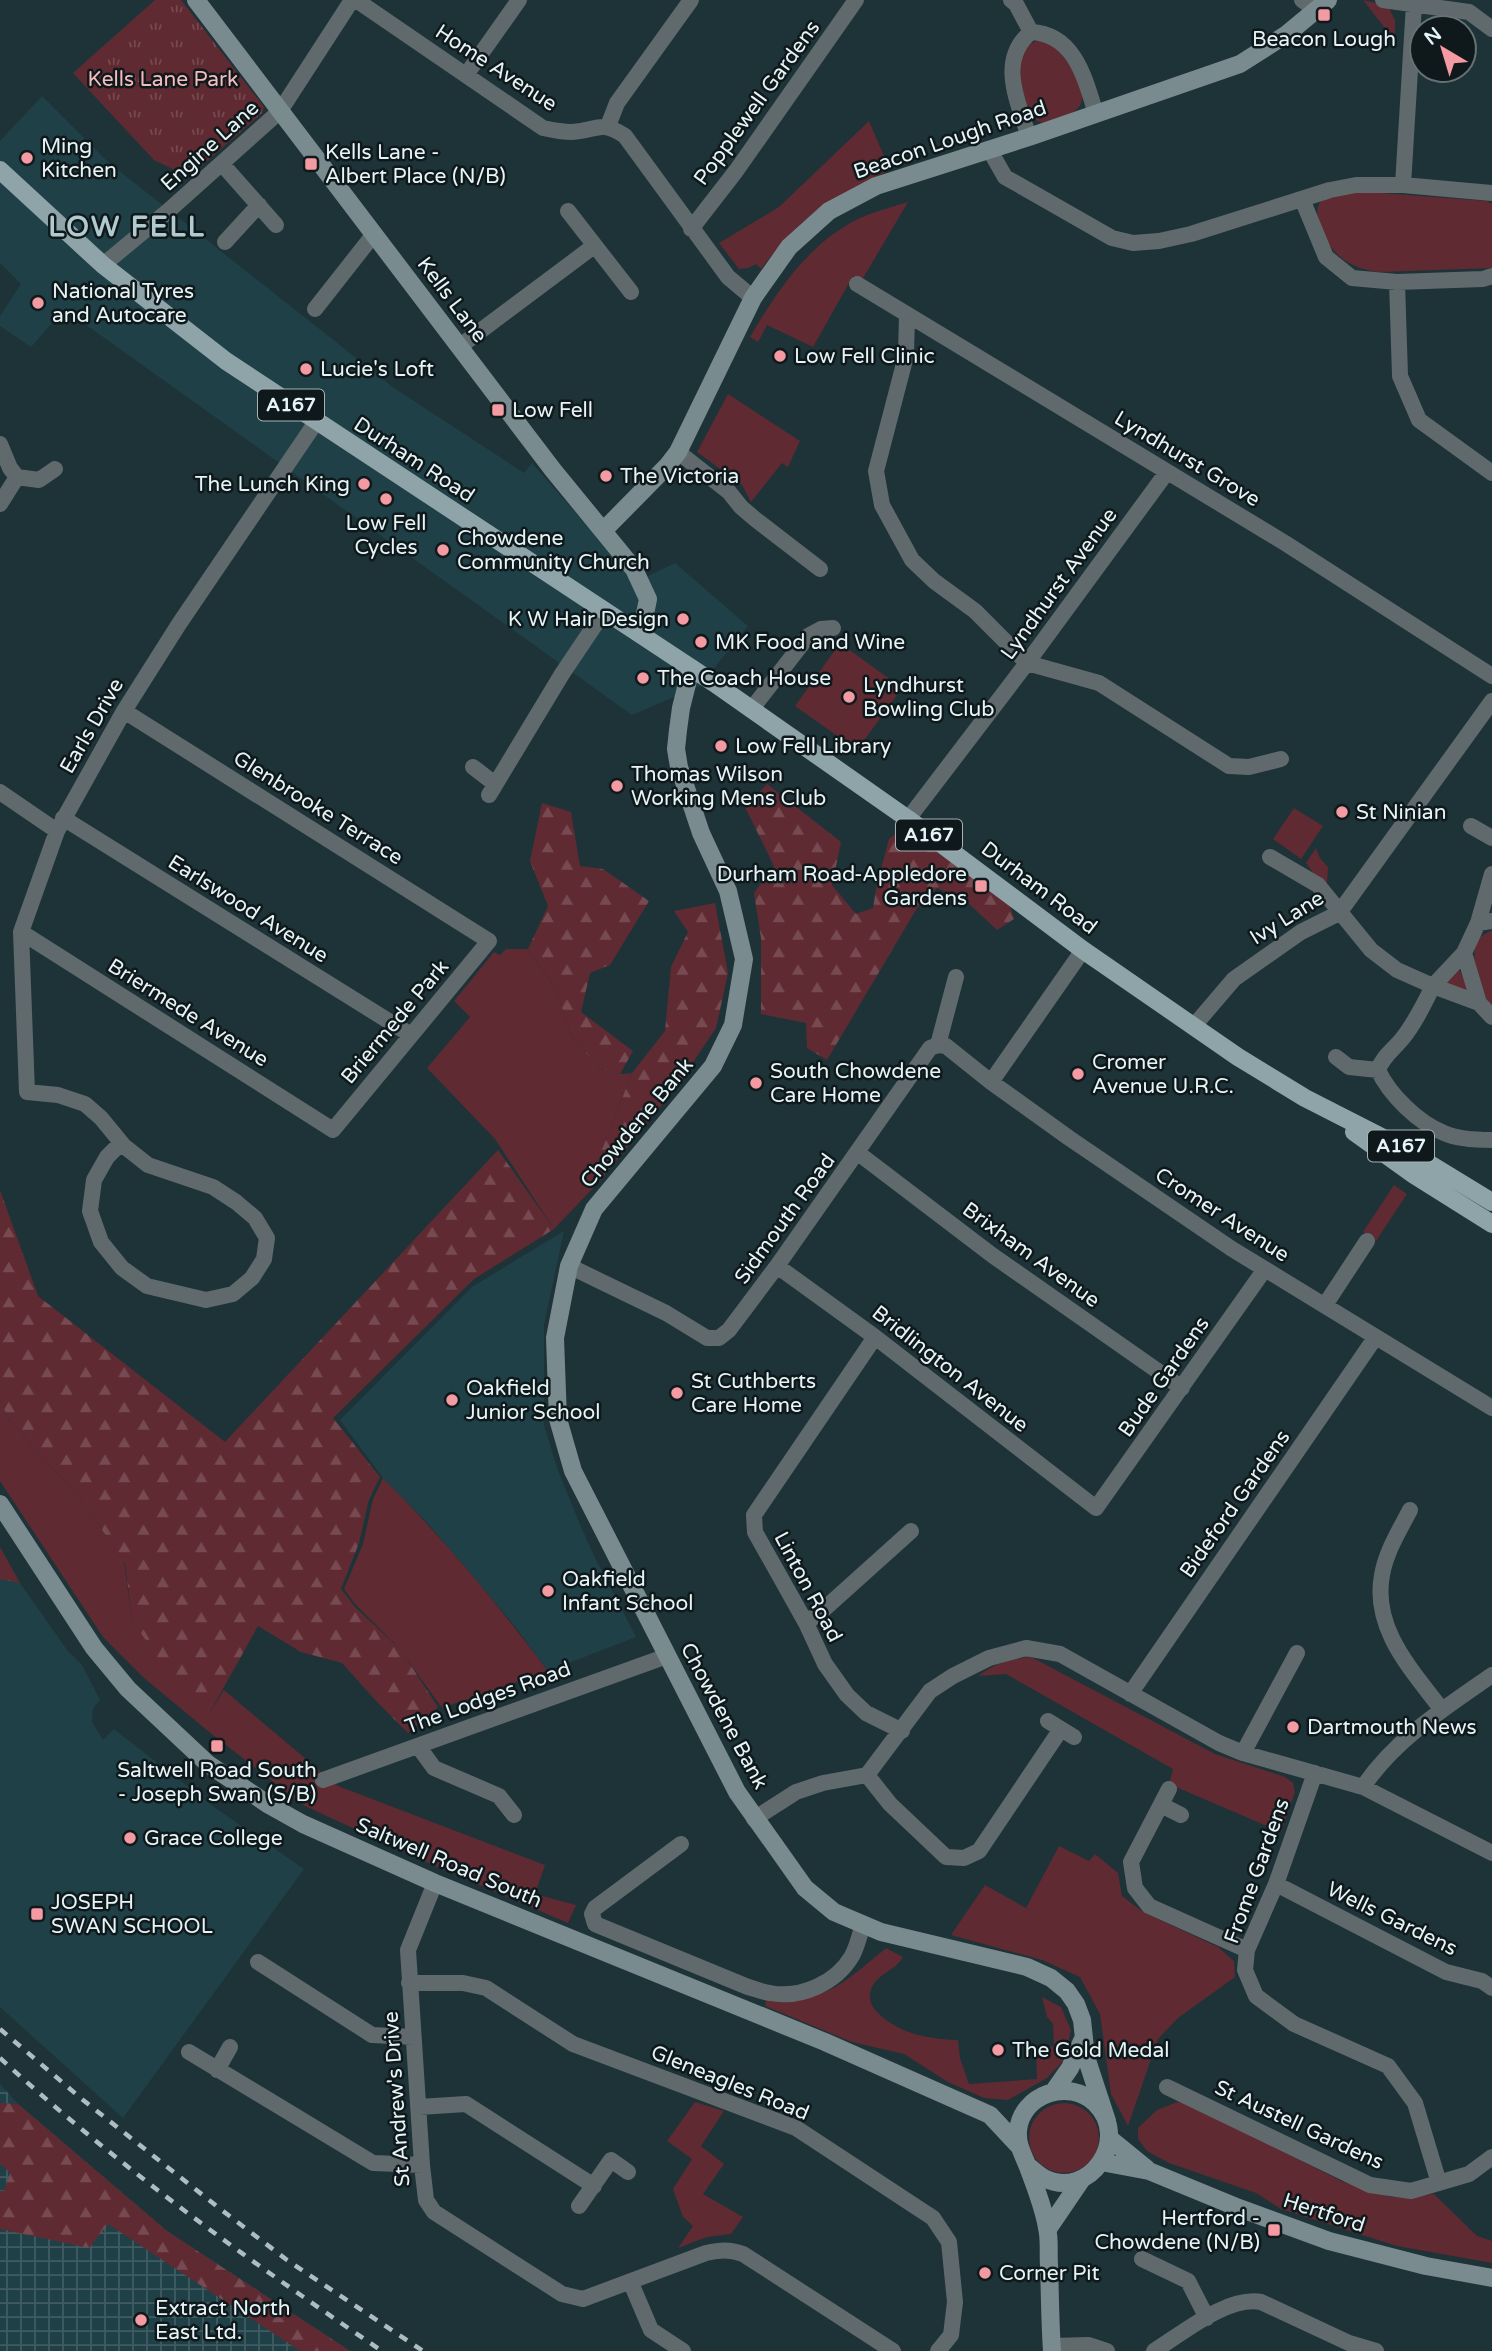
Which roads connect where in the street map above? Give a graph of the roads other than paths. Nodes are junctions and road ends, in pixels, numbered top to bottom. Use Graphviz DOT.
graph roads {
  1 [pos="196,0"];
  2 [pos="519,0"];
  3 [pos="691,0"];
  4 [pos="856,0"];
  5 [pos="1011,0"];
  6 [pos="1302,0"];
  7 [pos="1383,0"];
  8 [pos="350,1"];
  9 [pos="1414,4"];
  10 [pos="1323,5"];
  11 [pos="1492,29"];
  12 [pos="1031,32"];
  13 [pos="466,75"];
  14 [pos="280,111"];
  15 [pos="1096,114"];
  16 [pos="608,127"];
  17 [pos="1029,137"];
  18 [pos="989,149"];
  19 [pos="222,163"];
  20 [pos="0,170"];
  21 [pos="1403,185"];
  22 [pos="1492,193"];
  23 [pos="1302,199"];
  24 [pos="259,205"];
  25 [pos="568,211"];
  26 [pos="276,225"];
  27 [pos="691,229"];
  28 [pos="374,234"];
  29 [pos="225,242"];
  30 [pos="594,246"];
  31 [pos="103,265"];
  32 [pos="1492,276"];
  33 [pos="1397,282"];
  34 [pos="857,284"];
  35 [pos="631,292"];
  36 [pos="753,298"];
  37 [pos="315,309"];
  38 [pos="907,314"];
  39 [pos="459,347"];
  40 [pos="316,422"];
  41 [pos="0,444"];
  42 [pos="678,452"];
  43 [pos="55,469"];
  44 [pos="1167,472"];
  45 [pos="1492,473"];
  46 [pos="17,477"];
  47 [pos="0,504"];
  48 [pos="604,530"];
  49 [pos="820,569"];
  50 [pos="605,610"];
  51 [pos="833,628"];
  52 [pos="641,634"];
  53 [pos="1027,663"];
  54 [pos="691,668"];
  55 [pos="1492,676"];
  56 [pos="1492,701"];
  57 [pos="751,710"];
  58 [pos="124,711"];
  59 [pos="1282,759"];
  60 [pos="473,767"];
  61 [pos="0,792"];
  62 [pos="908,820"];
  63 [pos="60,825"];
  64 [pos="1471,826"];
  65 [pos="1492,838"];
  66 [pos="1270,857"];
  67 [pos="1492,874"];
  68 [pos="1339,912"];
  69 [pos="1485,922"];
  70 [pos="21,932"];
  71 [pos="489,941"];
  72 [pos="1083,950"];
  73 [pos="1464,953"];
  74 [pos="956,977"];
  75 [pos="1433,986"];
  76 [pos="1479,1003"];
  77 [pos="1492,1017"];
  78 [pos="1193,1027"];
  79 [pos="411,1035"];
  80 [pos="938,1045"];
  81 [pos="1336,1057"];
  82 [pos="1378,1070"];
  83 [pos="991,1082"];
  84 [pos="1305,1098"];
  85 [pos="333,1130"];
  86 [pos="1492,1140"];
  87 [pos="121,1143"];
  88 [pos="858,1153"];
  89 [pos="1492,1202"];
  90 [pos="1492,1224"];
  91 [pos="1367,1241"];
  92 [pos="569,1266"];
  93 [pos="777,1266"];
  94 [pos="1265,1269"];
  95 [pos="1325,1305"];
  96 [pos="876,1337"];
  97 [pos="1375,1338"];
  98 [pos="1182,1388"];
  99 [pos="1492,1408"];
  100 [pos="0,1504"];
  101 [pos="1096,1508"];
  102 [pos="1410,1510"];
  103 [pos="911,1531"];
  104 [pos="806,1623"];
  105 [pos="1297,1653"];
  106 [pos="667,1656"];
  107 [pos="1492,1675"];
  108 [pos="1130,1694"];
  109 [pos="1441,1710"];
  110 [pos="1061,1729"];
  111 [pos="902,1731"];
  112 [pos="418,1746"];
  113 [pos="1243,1753"];
  114 [pos="1315,1773"];
  115 [pos="867,1775"];
  116 [pos="323,1780"];
  117 [pos="1363,1787"];
  118 [pos="1169,1789"];
  119 [pos="1161,1805"];
  120 [pos="514,1815"];
  121 [pos="1181,1815"];
  122 [pos="754,1819"];
  123 [pos="681,1844"];
  124 [pos="1492,1853"];
  125 [pos="435,1883"];
  126 [pos="1276,1884"];
  127 [pos="863,1924"];
  128 [pos="1247,1950"];
  129 [pos="258,1962"];
  130 [pos="409,1983"];
  131 [pos="1492,1988"];
  132 [pos="413,2037"];
  133 [pos="1082,2041"];
  134 [pos="230,2047"];
  135 [pos="189,2052"];
  136 [pos="217,2070"];
  137 [pos="1167,2087"];
  138 [pos="1054,2091"];
  139 [pos="419,2107"];
  140 [pos="1023,2114"];
  141 [pos="990,2115"];
  142 [pos="1108,2130"];
  143 [pos="1018,2145"];
  144 [pos="1492,2157"];
  145 [pos="1101,2162"];
  146 [pos="422,2165"];
  147 [pos="1027,2165"];
  148 [pos="1149,2171"];
  149 [pos="628,2172"];
  150 [pos="1082,2179"];
  151 [pos="1439,2183"];
  152 [pos="594,2186"];
  153 [pos="579,2206"];
  154 [pos="1048,2228"];
  155 [pos="1142,2259"];
  156 [pos="1492,2278"];
  157 [pos="631,2283"];
  158 [pos="1207,2318"];
  159 [pos="1052,2349"];
  160 [pos="683,2351"];
  161 [pos="893,2351"];
  162 [pos="939,2351"];
  163 [pos="1107,2351"];
  164 [pos="1154,2351"];
  165 [pos="1376,2351"];
  1 -- 14 [label="street, Kells Lane"];
  2 -- 13 [label="street"];
  3 -- 16 [label="street"];
  4 -- 27 [label="street, Popplewell Gardens"];
  5 -- 12 [label="street"];
  6 -- 10 [label="street"];
  7 -- 9 [label="street"];
  8 -- 13 [label="street, Home Avenue"];
  8 -- 14 [label="street, Engine Lane"];
  9 -- 11 [label="street"];
  9 -- 21 [label="street"];
  10 -- 15 [label="street, Beacon Lough Road"];
  12 -- 15 [label="street"];
  12 -- 17 [label="street"];
  13 -- 16 [label="street, Home Avenue"];
  14 -- 19 [label="street, Engine Lane"];
  14 -- 28 [label="street, Kells Lane"];
  15 -- 17 [label="street, Beacon Lough Road"];
  16 -- 27 [label="street"];
  17 -- 18 [label="street, Beacon Lough Road"];
  18 -- 23 [label="street"];
  18 -- 36 [label="street, Beacon Lough Road"];
  19 -- 24 [label="street"];
  19 -- 31 [label="street, Engine Lane"];
  20 -- 31 [label="main road, Durham Road / A167"];
  21 -- 22 [label="street"];
  21 -- 23 [label="street"];
  23 -- 33 [label="street"];
  24 -- 26 [label="street"];
  24 -- 29 [label="street"];
  25 -- 30 [label="street"];
  27 -- 36 [label="street"];
  28 -- 37 [label="street"];
  28 -- 39 [label="street, Kells Lane"];
  30 -- 35 [label="street"];
  30 -- 39 [label="street"];
  31 -- 40 [label="main road, Durham Road / A167"];
  32 -- 33 [label="street"];
  33 -- 45 [label="street"];
  34 -- 38 [label="street, Lyndhurst Grove"];
  36 -- 42 [label="street, Beacon Lough Road"];
  38 -- 44 [label="street, Lyndhurst Grove"];
  38 -- 53 [label="street"];
  39 -- 48 [label="street, Kells Lane"];
  40 -- 50 [label="main road, Durham Road / A167"];
  40 -- 58 [label="street, Earls Drive"];
  41 -- 46 [label="street"];
  42 -- 48 [label="street, Beacon Lough Road"];
  42 -- 49 [label="street"];
  43 -- 46 [label="street"];
  44 -- 53 [label="street, Lyndhurst Avenue"];
  44 -- 55 [label="street, Lyndhurst Grove"];
  46 -- 47 [label="street"];
  48 -- 52 [label="street, Kells Lane"];
  50 -- 52 [label="main road, Durham Road / A167"];
  50 -- 60 [label="street"];
  51 -- 57 [label="street"];
  52 -- 54 [label="main road, Durham Road / A167"];
  53 -- 59 [label="street"];
  53 -- 62 [label="street, Lyndhurst Avenue"];
  54 -- 57 [label="main road, Durham Road / A167"];
  54 -- 92 [label="street, Chowdene Bank"];
  56 -- 68 [label="street, Ivy Lane"];
  57 -- 62 [label="main road, Durham Road / A167"];
  58 -- 63 [label="street, Earls Drive"];
  58 -- 71 [label="street, Glenbrooke Terrace"];
  61 -- 63 [label="street, Earlswood Avenue"];
  62 -- 72 [label="main road, Durham Road / A167"];
  63 -- 70 [label="street, Earls Drive"];
  63 -- 79 [label="street, Earlswood Avenue"];
  64 -- 65 [label="street"];
  66 -- 68 [label="street"];
  67 -- 69 [label="street"];
  68 -- 75 [label="street"];
  68 -- 78 [label="street, Ivy Lane"];
  69 -- 73 [label="street"];
  70 -- 85 [label="street, Briermede Avenue"];
  70 -- 87 [label="street, Earls Drive"];
  71 -- 79 [label="street, Briermede Park"];
  72 -- 78 [label="main road, Durham Road / A167"];
  72 -- 83 [label="street"];
  73 -- 75 [label="street"];
  73 -- 76 [label="street"];
  74 -- 80 [label="street, Sidmouth Road"];
  75 -- 76 [label="street"];
  75 -- 82 [label="street"];
  76 -- 77 [label="street"];
  78 -- 84 [label="main road, Durham Road / A167"];
  79 -- 85 [label="street, Briermede Park"];
  80 -- 83 [label="street, Cromer Avenue"];
  80 -- 88 [label="street, Sidmouth Road"];
  81 -- 82 [label="street"];
  82 -- 86 [label="street"];
  83 -- 94 [label="street, Cromer Avenue"];
  84 -- 89 [label="main road, Durham Road / A167"];
  84 -- 90 [label="main road, Durham Road / A167"];
  87 -- 87 [label="street"];
  88 -- 93 [label="street, Sidmouth Road"];
  88 -- 98 [label="street, Brixham Avenue"];
  91 -- 95 [label="street"];
  92 -- 93 [label="street, Sidmouth Road"];
  92 -- 106 [label="street, Chowdene Bank"];
  93 -- 96 [label="street, Bridlington Avenue"];
  94 -- 95 [label="street, Cromer Avenue"];
  94 -- 98 [label="street, Bude Gardens"];
  95 -- 97 [label="street, Cromer Avenue"];
  96 -- 101 [label="street, Bridlington Avenue"];
  96 -- 104 [label="street, Linton Road"];
  97 -- 99 [label="street, Cromer Avenue"];
  97 -- 108 [label="street, Bideford Gardens"];
  98 -- 101 [label="street, Bude Gardens"];
  100 -- 125 [label="street, Saltwell Road South"];
  102 -- 109 [label="street"];
  103 -- 104 [label="street"];
  104 -- 111 [label="street, Linton Road"];
  105 -- 113 [label="street"];
  106 -- 112 [label="street, The Lodges Road"];
  106 -- 122 [label="street, Chowdene Bank"];
  107 -- 109 [label="street"];
  108 -- 111 [label="street"];
  108 -- 113 [label="street"];
  109 -- 117 [label="street"];
  110 -- 115 [label="street"];
  111 -- 115 [label="street"];
  112 -- 116 [label="street, The Lodges Road"];
  112 -- 120 [label="street"];
  113 -- 114 [label="street"];
  114 -- 117 [label="street"];
  114 -- 126 [label="street, Frome Gardens"];
  115 -- 122 [label="street"];
  117 -- 124 [label="street"];
  118 -- 119 [label="street"];
  119 -- 121 [label="street"];
  119 -- 128 [label="street"];
  122 -- 127 [label="street, Chowdene Bank"];
  123 -- 127 [label="street"];
  125 -- 130 [label="street, St Andrew's Drive"];
  125 -- 141 [label="street, Saltwell Road South"];
  126 -- 128 [label="street, Frome Gardens"];
  126 -- 131 [label="street, Wells Gardens"];
  127 -- 133 [label="street, Chowdene Bank"];
  128 -- 151 [label="street, Frome Gardens"];
  129 -- 132 [label="street"];
  130 -- 132 [label="street, St Andrew's Drive"];
  130 -- 162 [label="street, Gleneagles Road"];
  132 -- 139 [label="street, St Andrew's Drive"];
  133 -- 138 [label="street"];
  133 -- 142 [label="street, Chowdene Bank"];
  134 -- 136 [label="street"];
  135 -- 136 [label="street"];
  136 -- 146 [label="street"];
  137 -- 151 [label="street, St Austell Gardens"];
  138 -- 140 [label="street"];
  138 -- 142 [label="street"];
  139 -- 146 [label="street, St Andrew's Drive"];
  139 -- 152 [label="street"];
  140 -- 141 [label="street, Saltwell Road South"];
  140 -- 143 [label="street"];
  141 -- 143 [label="street, Saltwell Road South"];
  142 -- 145 [label="street"];
  142 -- 148 [label="street, Hertford"];
  143 -- 147 [label="street"];
  144 -- 151 [label="street, St Austell Gardens"];
  145 -- 148 [label="street, Hertford"];
  145 -- 150 [label="street"];
  146 -- 157 [label="street, St Andrew's Drive"];
  147 -- 150 [label="street"];
  147 -- 154 [label="street"];
  148 -- 156 [label="street, Hertford"];
  149 -- 152 [label="street"];
  150 -- 154 [label="street"];
  152 -- 153 [label="street"];
  154 -- 159 [label="street"];
  155 -- 158 [label="street"];
  157 -- 160 [label="street"];
  157 -- 161 [label="street, St Andrew's Drive"];
  158 -- 164 [label="street"];
  158 -- 165 [label="street"];
  159 -- 163 [label="street"];
}
